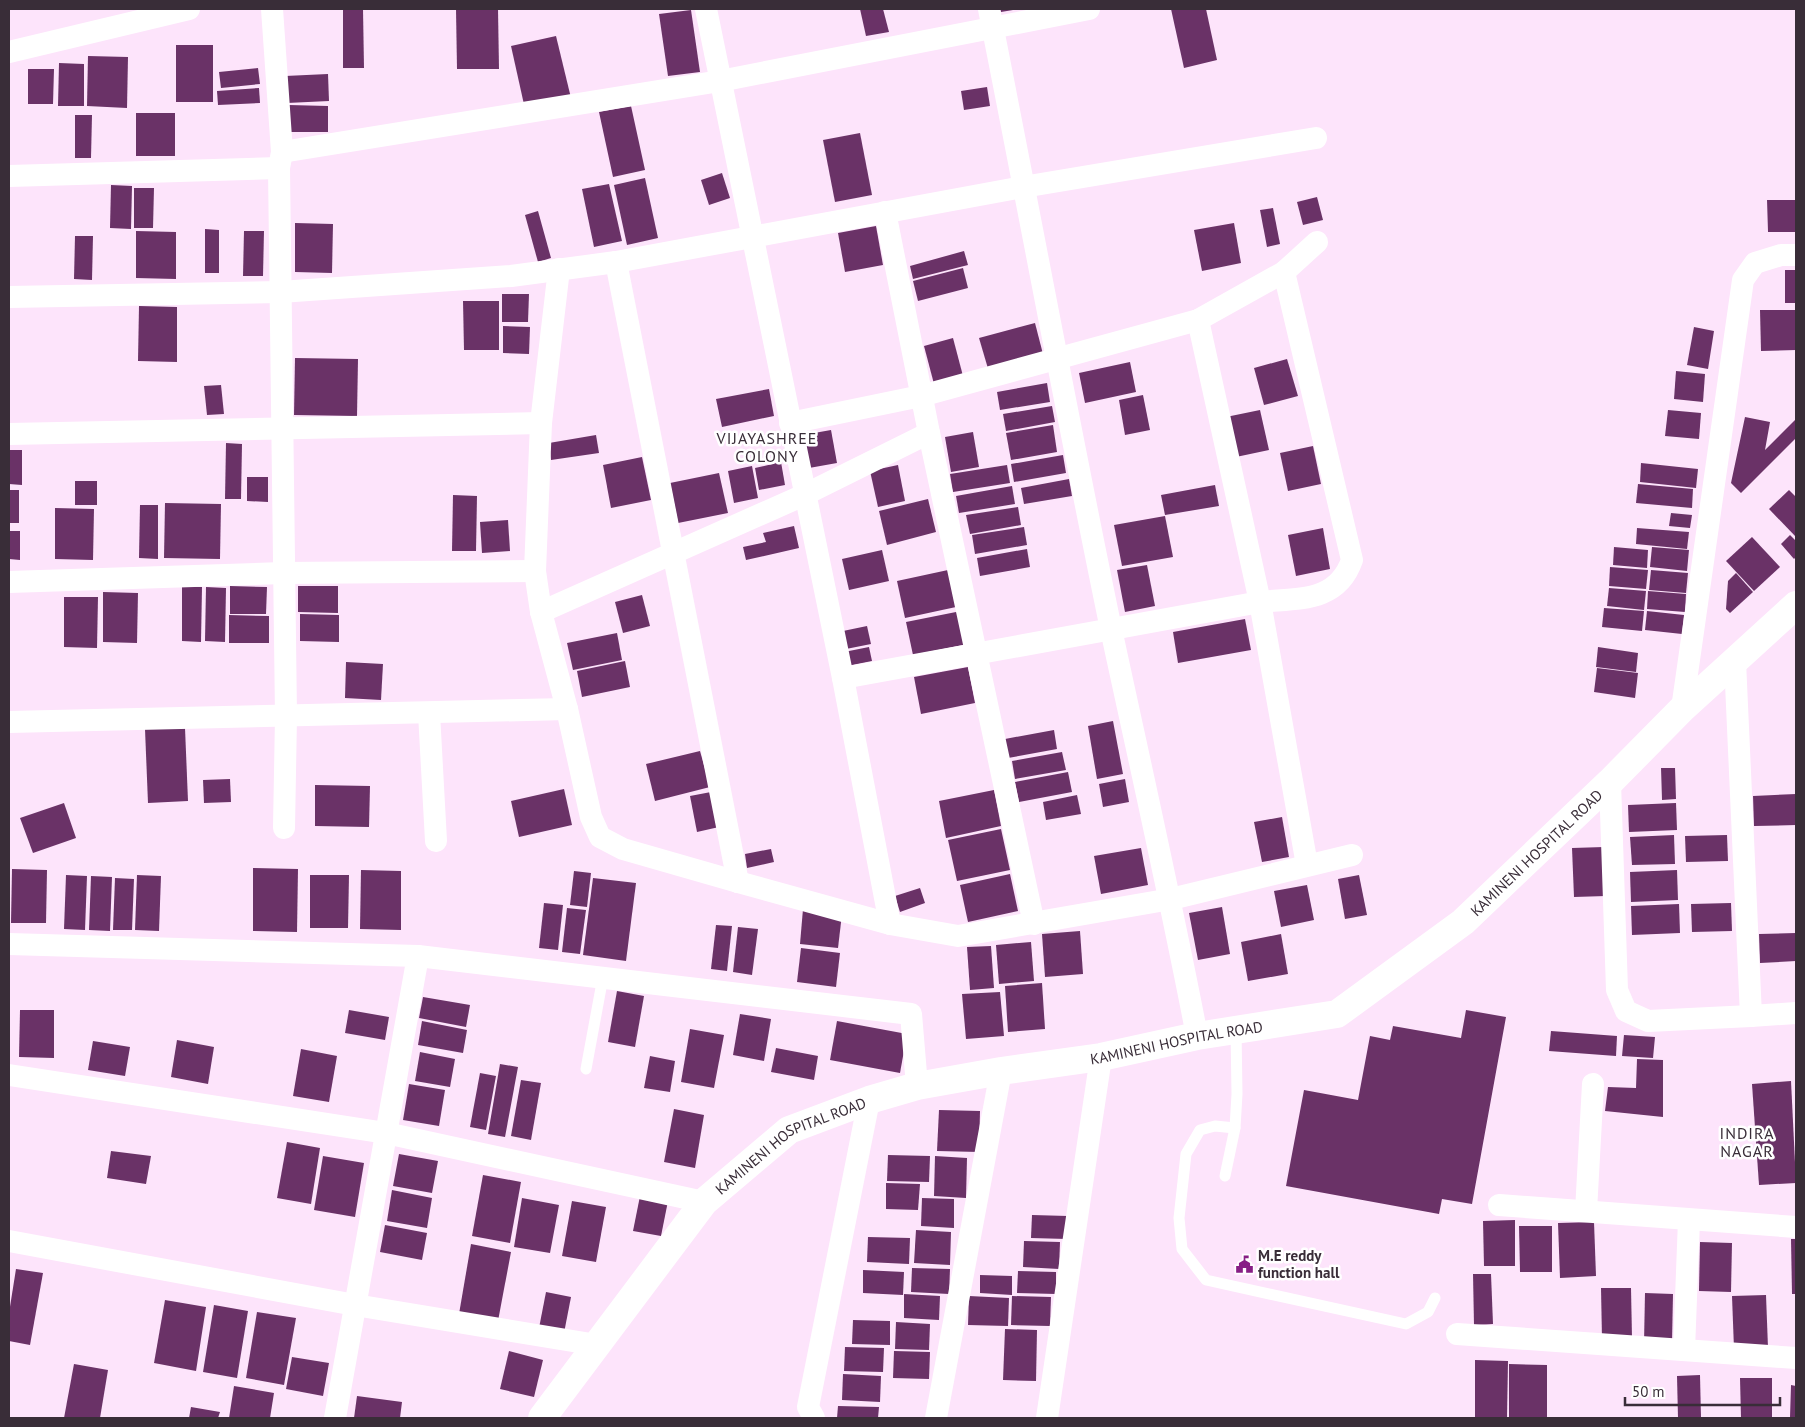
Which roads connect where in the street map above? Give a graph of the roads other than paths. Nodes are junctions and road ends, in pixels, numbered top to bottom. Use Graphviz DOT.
graph roads {
  1 [pos="272,9"];
  2 [pos="706,9"];
  3 [pos="1089,9"];
  4 [pos="182,10"];
  5 [pos="990,19"];
  6 [pos="9,52"];
  7 [pos="720,81"];
  8 [pos="1316,138"];
  9 [pos="280,160"];
  10 [pos="9,176"];
  11 [pos="1023,187"];
  12 [pos="885,212"];
  13 [pos="754,237"];
  14 [pos="1317,242"];
  15 [pos="1796,255"];
  16 [pos="616,262"];
  17 [pos="559,269"];
  18 [pos="1284,272"];
  19 [pos="280,292"];
  20 [pos="9,297"];
  21 [pos="1198,320"];
  22 [pos="1056,359"];
  23 [pos="921,396"];
  24 [pos="541,423"];
  25 [pos="790,423"];
  26 [pos="282,429"];
  27 [pos="9,434"];
  28 [pos="929,434"];
  29 [pos="804,494"];
  30 [pos="674,551"];
  31 [pos="535,570"];
  32 [pos="282,573"];
  33 [pos="9,582"];
  34 [pos="1260,602"];
  35 [pos="1796,605"];
  36 [pos="541,612"];
  37 [pos="1112,630"];
  38 [pos="976,654"];
  39 [pos="1735,660"];
  40 [pos="843,678"];
  41 [pos="567,709"];
  42 [pos="1682,710"];
  43 [pos="429,712"];
  44 [pos="286,716"];
  45 [pos="9,722"];
  46 [pos="1610,782"];
  47 [pos="284,828"];
  48 [pos="436,841"];
  49 [pos="1352,855"];
  50 [pos="1307,865"];
  51 [pos="738,882"];
  52 [pos="1170,899"];
  53 [pos="890,924"];
  54 [pos="1034,924"];
  55 [pos="9,944"];
  56 [pos="418,956"];
  57 [pos="603,977"];
  58 [pos="1796,1013"];
  59 [pos="1751,1016"];
  60 [pos="1236,1030"];
  61 [pos="1197,1036"];
  62 [pos="1101,1058"];
  63 [pos="586,1069"];
  64 [pos="1001,1071"];
  65 [pos="9,1075"];
  66 [pos="1593,1084"];
  67 [pos="917,1086"];
  68 [pos="869,1100"];
  69 [pos="1234,1128"];
  70 [pos="386,1133"];
  71 [pos="1225,1176"];
  72 [pos="704,1202"];
  73 [pos="1498,1205"];
  74 [pos="1586,1212"];
  75 [pos="1689,1220"];
  76 [pos="1796,1227"];
  77 [pos="9,1241"];
  78 [pos="1435,1298"];
  79 [pos="355,1304"];
  80 [pos="1457,1334"];
  81 [pos="597,1345"];
  82 [pos="1684,1350"];
  83 [pos="1796,1358"];
  84 [pos="335,1418"];
  85 [pos="542,1418"];
  86 [pos="814,1418"];
  87 [pos="936,1418"];
  88 [pos="1046,1418"];
  1 -- 9 [label="street"];
  2 -- 7 [label="street"];
  3 -- 5 [label="street"];
  4 -- 6 [label="street"];
  5 -- 7 [label="street"];
  5 -- 11 [label="street"];
  7 -- 9 [label="street"];
  7 -- 13 [label="street"];
  8 -- 11 [label="street"];
  9 -- 10 [label="street"];
  9 -- 19 [label="street"];
  11 -- 12 [label="street"];
  11 -- 22 [label="street"];
  12 -- 13 [label="street"];
  12 -- 23 [label="street"];
  13 -- 16 [label="street"];
  13 -- 25 [label="street"];
  14 -- 18 [label="street"];
  15 -- 42 [label="street"];
  16 -- 17 [label="street"];
  16 -- 30 [label="street"];
  17 -- 19 [label="street"];
  17 -- 24 [label="street"];
  18 -- 21 [label="street"];
  18 -- 34 [label="street"];
  19 -- 20 [label="street"];
  19 -- 26 [label="street"];
  21 -- 22 [label="street"];
  21 -- 34 [label="street"];
  22 -- 23 [label="street"];
  22 -- 37 [label="street"];
  23 -- 25 [label="street"];
  23 -- 28 [label="street"];
  24 -- 26 [label="street"];
  24 -- 31 [label="street"];
  25 -- 29 [label="street"];
  26 -- 27 [label="street"];
  26 -- 32 [label="street"];
  28 -- 29 [label="street"];
  28 -- 38 [label="street"];
  29 -- 30 [label="street"];
  29 -- 40 [label="street"];
  30 -- 36 [label="street"];
  30 -- 51 [label="street"];
  31 -- 32 [label="street"];
  31 -- 36 [label="street"];
  32 -- 33 [label="street"];
  32 -- 44 [label="street"];
  34 -- 37 [label="street"];
  34 -- 50 [label="street"];
  35 -- 39 [label="street, KAMINENI HOSPITAL ROAD"];
  36 -- 41 [label="street"];
  37 -- 38 [label="street"];
  37 -- 52 [label="street"];
  38 -- 40 [label="street"];
  38 -- 54 [label="street"];
  39 -- 42 [label="street, KAMINENI HOSPITAL ROAD"];
  39 -- 59 [label="street"];
  40 -- 53 [label="street"];
  41 -- 43 [label="street"];
  41 -- 51 [label="street"];
  42 -- 46 [label="street, KAMINENI HOSPITAL ROAD"];
  43 -- 44 [label="street"];
  43 -- 48 [label="street"];
  44 -- 45 [label="street"];
  44 -- 47 [label="street"];
  46 -- 59 [label="street"];
  46 -- 60 [label="street, KAMINENI HOSPITAL ROAD"];
  49 -- 50 [label="street"];
  50 -- 52 [label="street"];
  51 -- 53 [label="street"];
  52 -- 54 [label="street"];
  52 -- 61 [label="street"];
  53 -- 54 [label="street"];
  55 -- 56 [label="street"];
  56 -- 57 [label="street"];
  56 -- 70 [label="street"];
  57 -- 63 [label="lane"];
  57 -- 67 [label="street"];
  58 -- 59 [label="street"];
  60 -- 61 [label="street, KAMINENI HOSPITAL ROAD"];
  60 -- 69 [label="lane"];
  61 -- 62 [label="street, KAMINENI HOSPITAL ROAD"];
  62 -- 64 [label="street, KAMINENI HOSPITAL ROAD"];
  62 -- 88 [label="street"];
  64 -- 67 [label="street, KAMINENI HOSPITAL ROAD"];
  64 -- 87 [label="street"];
  65 -- 70 [label="street"];
  66 -- 74 [label="street"];
  67 -- 68 [label="street, KAMINENI HOSPITAL ROAD"];
  68 -- 72 [label="street, KAMINENI HOSPITAL ROAD"];
  68 -- 86 [label="street"];
  69 -- 71 [label="lane"];
  69 -- 78 [label="lane"];
  70 -- 72 [label="street"];
  70 -- 79 [label="street"];
  72 -- 81 [label="street, KAMINENI HOSPITAL ROAD"];
  73 -- 74 [label="street"];
  74 -- 75 [label="street"];
  75 -- 76 [label="street"];
  75 -- 82 [label="street"];
  77 -- 79 [label="street"];
  79 -- 81 [label="street"];
  79 -- 84 [label="street"];
  80 -- 82 [label="street"];
  81 -- 85 [label="street, KAMINENI HOSPITAL ROAD"];
  82 -- 83 [label="street"];
}
